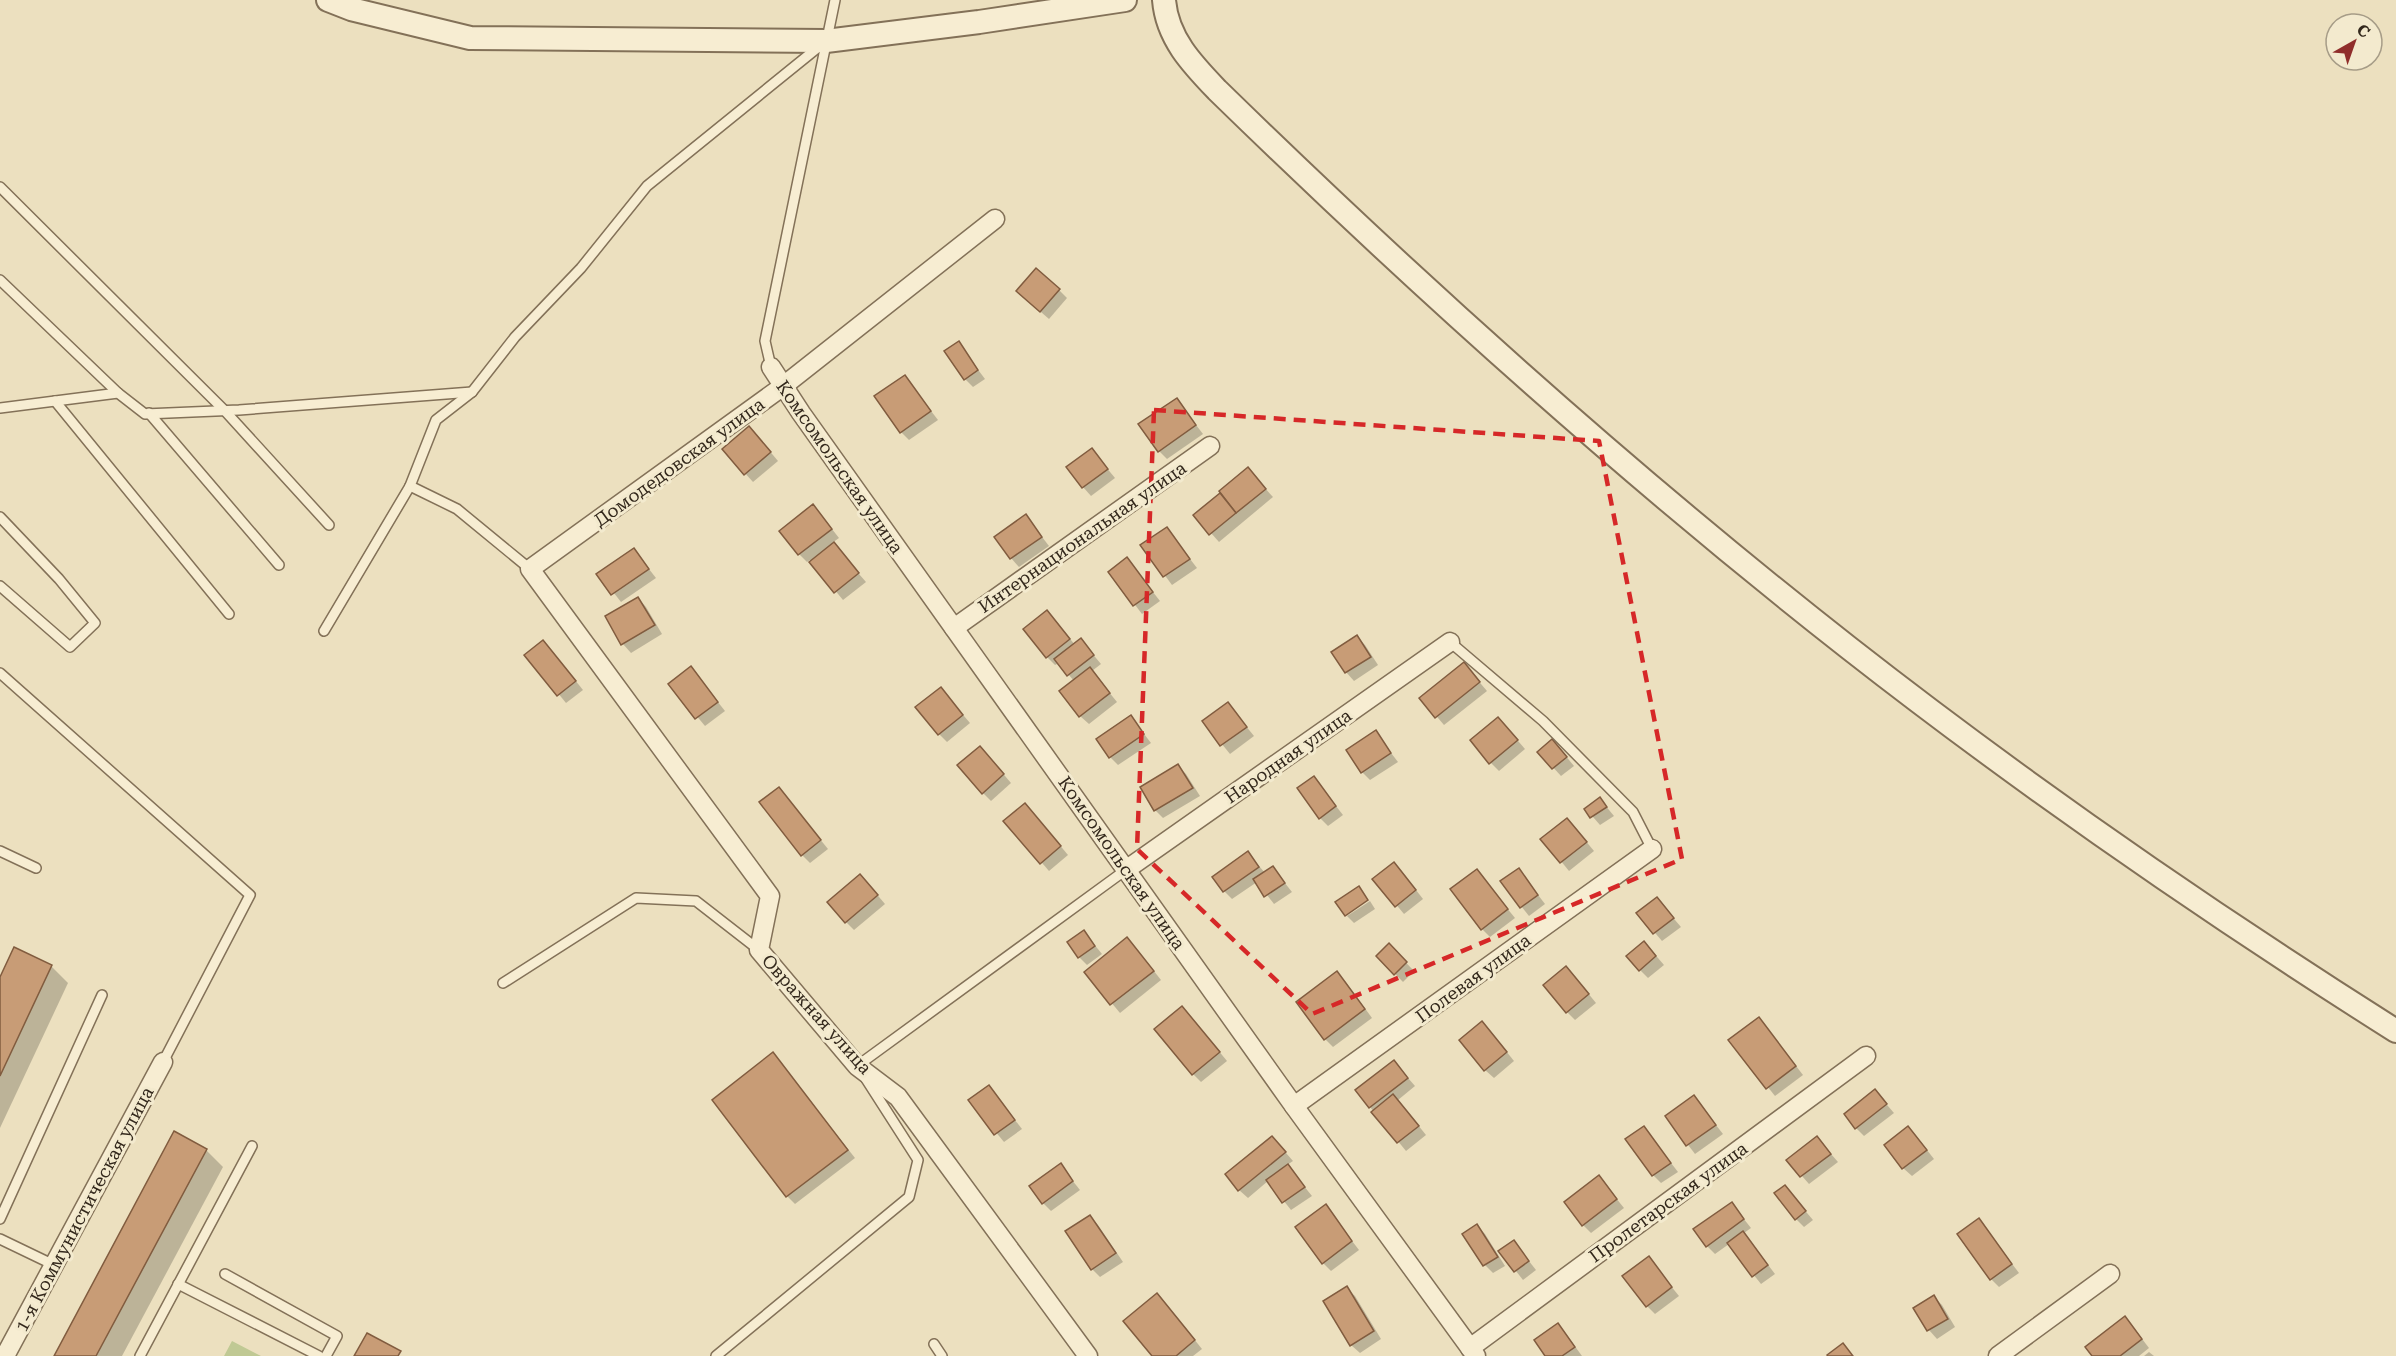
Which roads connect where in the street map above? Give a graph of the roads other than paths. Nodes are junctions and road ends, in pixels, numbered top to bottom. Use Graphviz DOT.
graph roads {
  1 [pos="328,0"];
  2 [pos="835,0"];
  3 [pos="1125,0"];
  4 [pos="1164,0"];
  5 [pos="826,41"];
  6 [pos="0,187"];
  7 [pos="995,219"];
  8 [pos="0,280"];
  9 [pos="771,367"];
  10 [pos="783,387"];
  11 [pos="472,392"];
  12 [pos="118,393"];
  13 [pos="54,401"];
  14 [pos="0,408"];
  15 [pos="225,411"];
  16 [pos="149,413"];
  17 [pos="1210,446"];
  18 [pos="410,486"];
  19 [pos="0,517"];
  20 [pos="329,525"];
  21 [pos="279,565"];
  22 [pos="530,569"];
  23 [pos="0,586"];
  24 [pos="230,614"];
  25 [pos="954,628"];
  26 [pos="324,631"];
  27 [pos="1450,642"];
  28 [pos="0,673"];
  29 [pos="1652,849"];
  30 [pos="0,851"];
  31 [pos="36,868"];
  32 [pos="1126,869"];
  33 [pos="759,950"];
  34 [pos="503,983"];
  35 [pos="102,995"];
  36 [pos="2396,1031"];
  37 [pos="1866,1056"];
  38 [pos="163,1062"];
  39 [pos="857,1066"];
  40 [pos="1293,1106"];
  41 [pos="252,1146"];
  42 [pos="0,1219"];
  43 [pos="0,1239"];
  44 [pos="54,1265"];
  45 [pos="225,1274"];
  46 [pos="2110,1274"];
  47 [pos="178,1284"];
  48 [pos="933,1344"];
  49 [pos="1473,1352"];
  50 [pos="5,1356"];
  51 [pos="140,1356"];
  52 [pos="319,1356"];
  53 [pos="326,1356"];
  54 [pos="716,1356"];
  55 [pos="942,1356"];
  56 [pos="1088,1356"];
  57 [pos="1998,1356"];
  1 -- 5 [label="street"];
  2 -- 5 [label="lane"];
  3 -- 5 [label="street"];
  4 -- 36 [label="street"];
  5 -- 9 [label="lane"];
  5 -- 11 [label="lane"];
  6 -- 15 [label="lane"];
  7 -- 10 [label="street, Домодедовская улица"];
  8 -- 12 [label="lane"];
  9 -- 10 [label="street, Комсомольская улица"];
  10 -- 22 [label="street, Домодедовская улица"];
  10 -- 25 [label="street, Комсомольская улица"];
  11 -- 15 [label="lane"];
  11 -- 18 [label="lane"];
  12 -- 13 [label="lane"];
  12 -- 16 [label="lane"];
  13 -- 14 [label="lane"];
  13 -- 24 [label="lane"];
  15 -- 16 [label="lane"];
  15 -- 20 [label="lane"];
  16 -- 21 [label="lane"];
  17 -- 25 [label="street, Интернациональная улица"];
  18 -- 22 [label="lane"];
  18 -- 26 [label="lane"];
  19 -- 23 [label="lane"];
  22 -- 33 [label="street, Овражная улица"];
  25 -- 32 [label="street, Комсомольская улица"];
  27 -- 29 [label="lane"];
  27 -- 32 [label="street, Народная улица"];
  28 -- 38 [label="lane"];
  29 -- 40 [label="street, Полевая улица"];
  30 -- 31 [label="lane"];
  32 -- 39 [label="lane"];
  32 -- 40 [label="street, Комсомольская улица"];
  33 -- 34 [label="lane"];
  33 -- 39 [label="street, Овражная улица"];
  35 -- 42 [label="lane"];
  37 -- 49 [label="street, Пролетарская улица"];
  38 -- 44 [label="street, 1-я Коммунистическая улица"];
  39 -- 54 [label="lane"];
  39 -- 56 [label="street, Овражная улица"];
  40 -- 49 [label="street, Комсомольская улица"];
  41 -- 47 [label="lane"];
  43 -- 44 [label="lane"];
  44 -- 50 [label="street, 1-я Коммунистическая улица"];
  45 -- 53 [label="lane"];
  46 -- 57 [label="street"];
  47 -- 51 [label="lane"];
  47 -- 52 [label="lane"];
  48 -- 55 [label="lane"];
}
